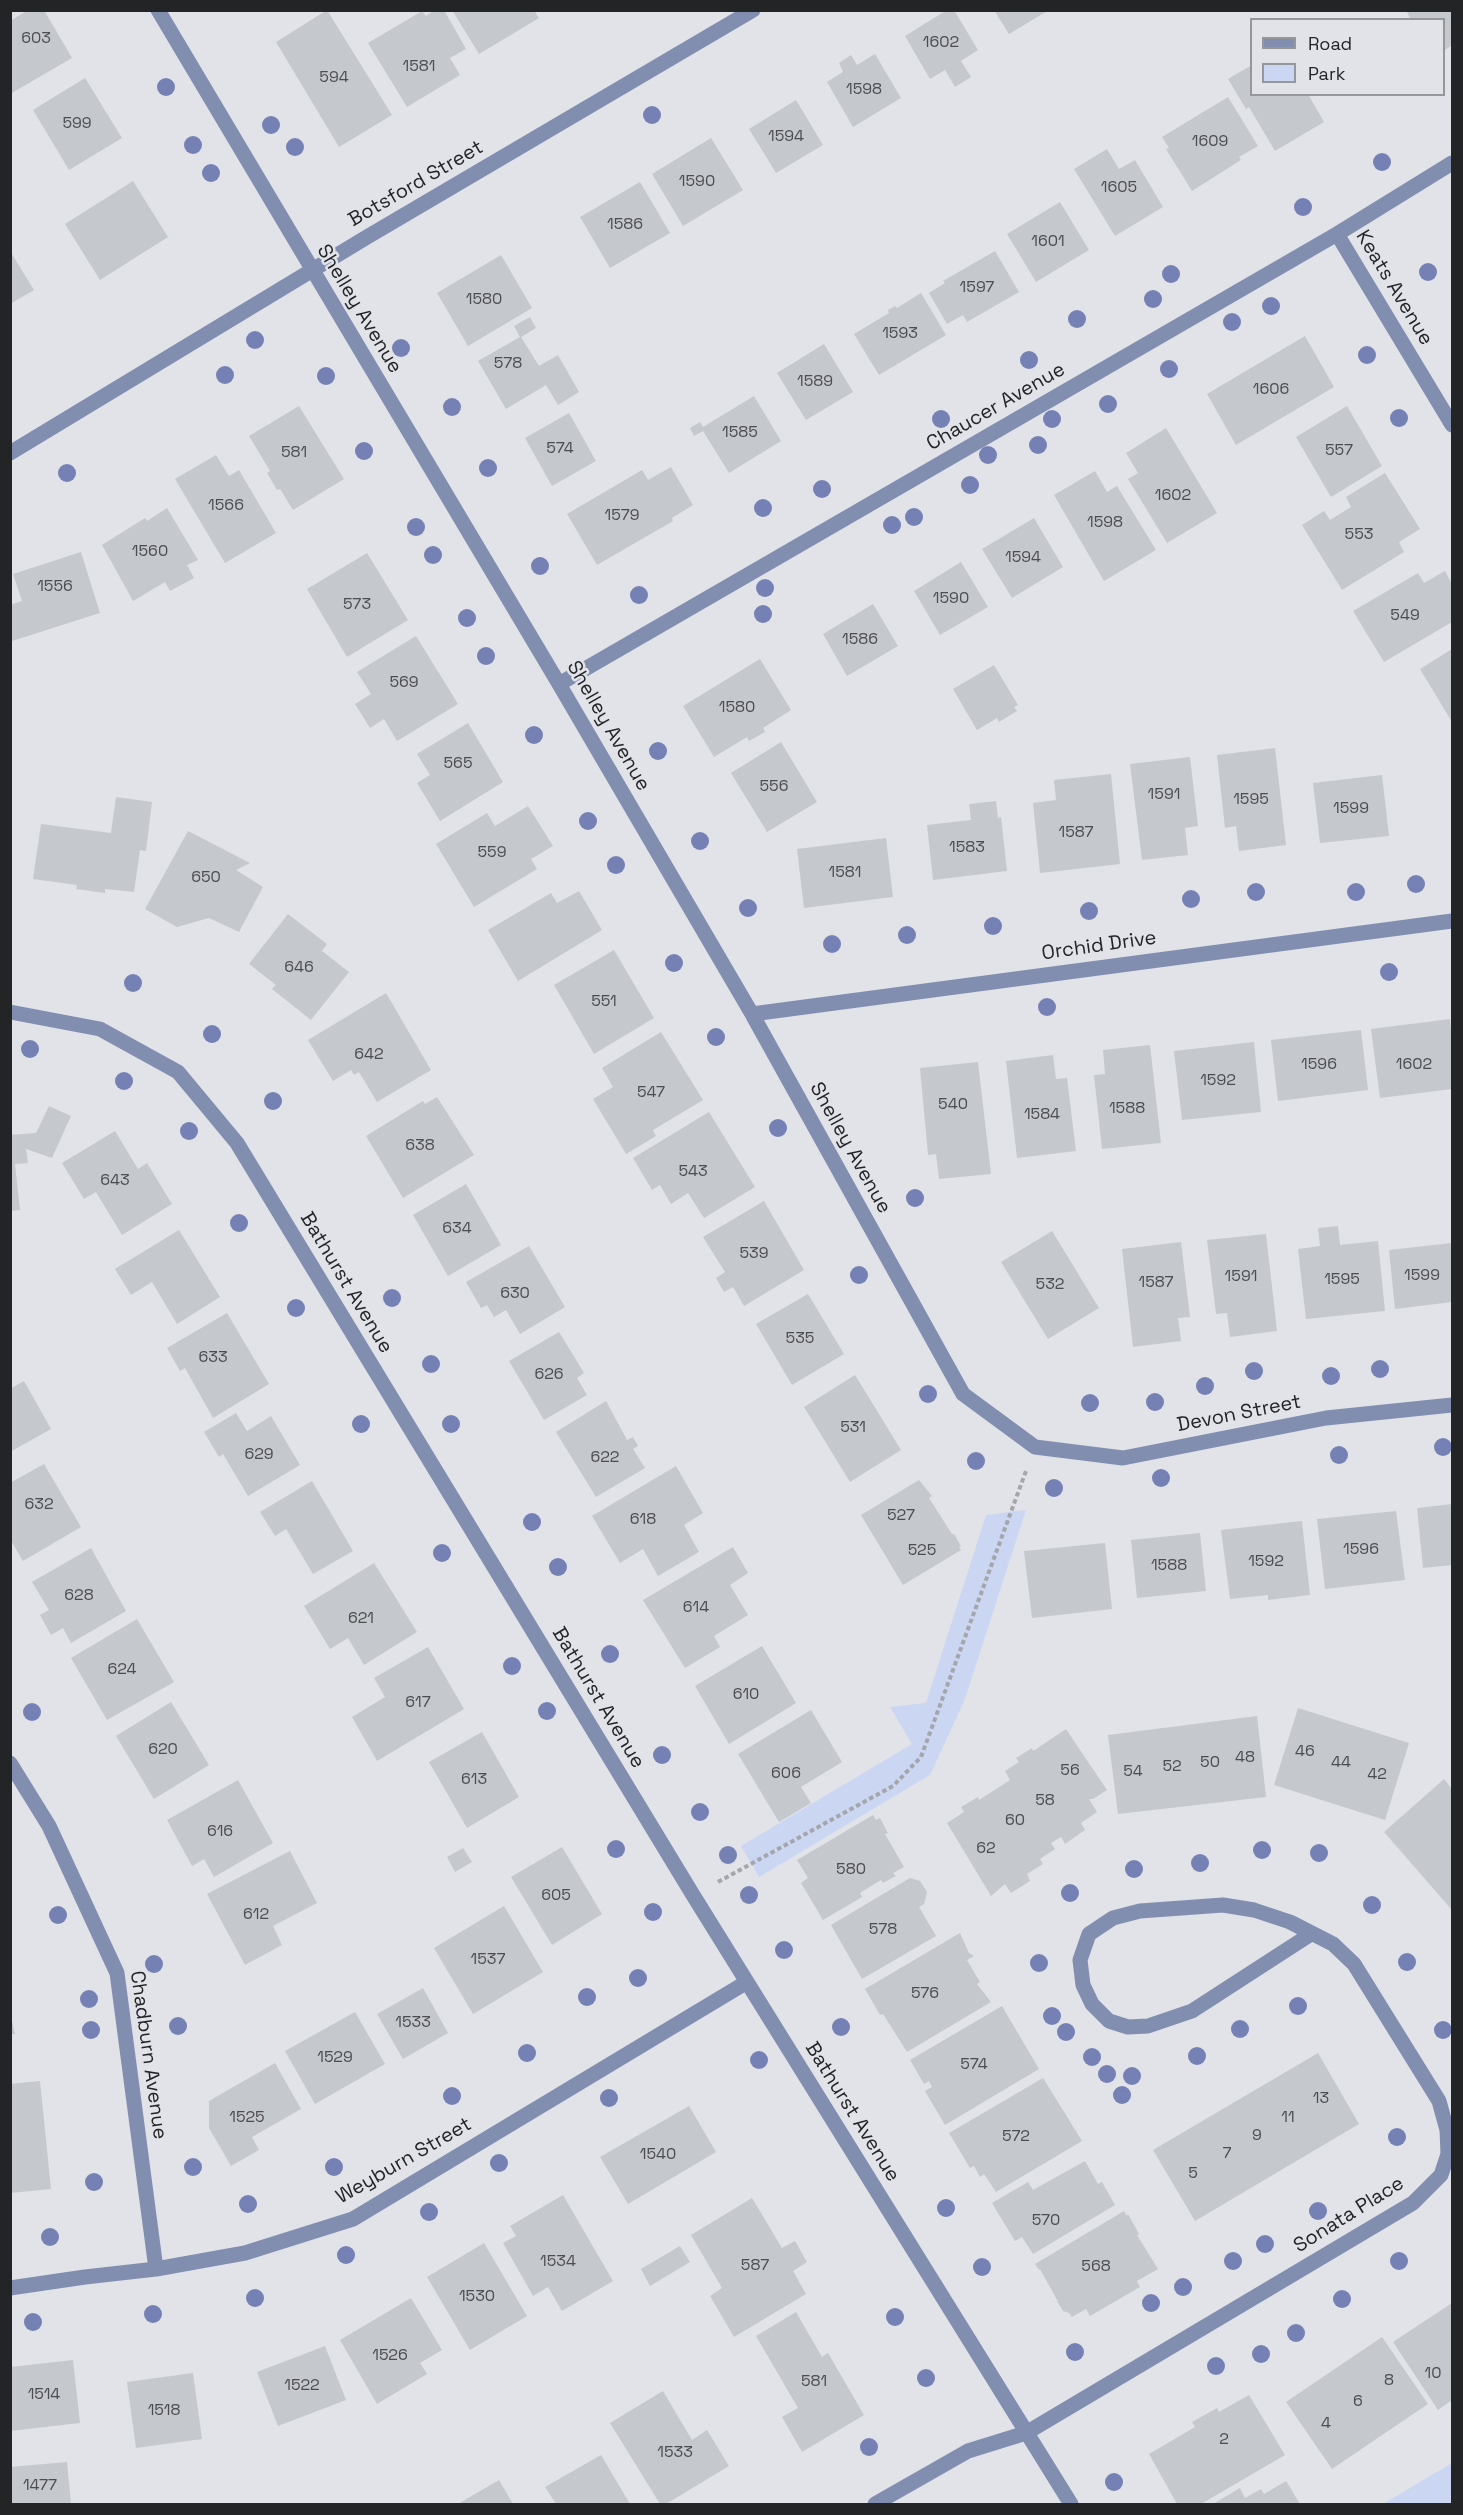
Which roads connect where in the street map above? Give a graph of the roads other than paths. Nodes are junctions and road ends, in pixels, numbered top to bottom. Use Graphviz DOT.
graph roads {
  1 [pos="158,10"];
  2 [pos="753,10"];
  3 [pos="1452,163"];
  4 [pos="1337,234"];
  5 [pos="312,271"];
  6 [pos="1452,425"];
  7 [pos="10,453"];
  8 [pos="559,684"];
  9 [pos="1452,921"];
  10 [pos="10,1012"];
  11 [pos="752,1014"];
  12 [pos="1452,1405"];
  13 [pos="1035,1447"];
  14 [pos="10,1763"];
  15 [pos="1311,1934"];
  16 [pos="747,1982"];
  17 [pos="156,2269"];
  18 [pos="10,2288"];
  19 [pos="1026,2433"];
  20 [pos="875,2505"];
  21 [pos="1071,2505"];
  1 -- 5 [label="street, Shelley Avenue"];
  2 -- 5 [label="street, Botsford Street"];
  3 -- 4 [label="street, Chaucer Avenue"];
  4 -- 6 [label="street, Keats Avenue"];
  4 -- 8 [label="street, Chaucer Avenue"];
  5 -- 7 [label="street, Botsford Street"];
  5 -- 8 [label="street, Shelley Avenue"];
  8 -- 11 [label="street, Shelley Avenue"];
  9 -- 11 [label="street, Orchid Drive"];
  10 -- 16 [label="street, Bathurst Avenue"];
  11 -- 13 [label="street, Shelley Avenue"];
  12 -- 13 [label="street, Devon Street"];
  14 -- 17 [label="street, Chadburn Avenue"];
  15 -- 15 [label="street, Sonata Place"];
  15 -- 19 [label="street, Sonata Place"];
  16 -- 17 [label="street, Weyburn Street"];
  16 -- 19 [label="street, Bathurst Avenue"];
  17 -- 18 [label="street, Weyburn Street"];
  19 -- 20 [label="street, Sonata Place"];
  19 -- 21 [label="street, Bathurst Avenue"];
}
